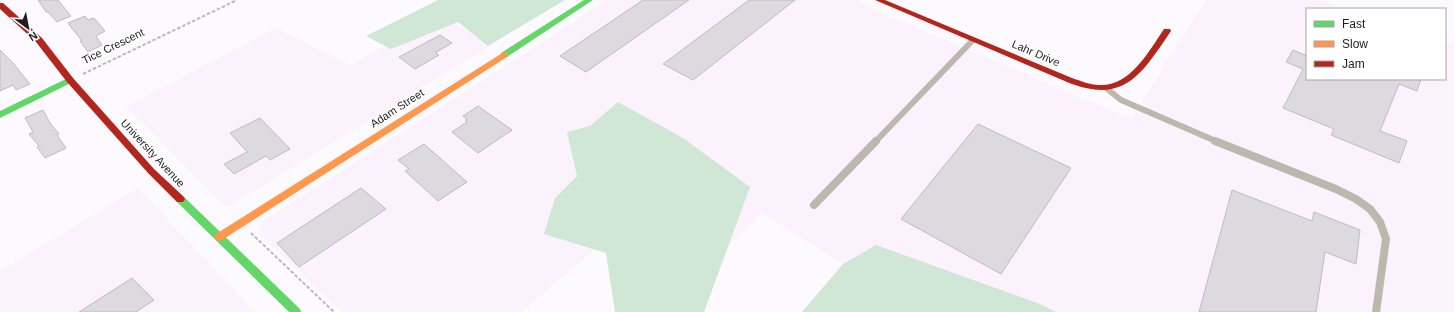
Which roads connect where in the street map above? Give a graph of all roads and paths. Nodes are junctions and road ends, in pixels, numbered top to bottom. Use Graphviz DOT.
graph roads {
  1 [pos="237,0"];
  2 [pos="589,0"];
  3 [pos="879,0"];
  4 [pos="0,5"];
  5 [pos="1167,31"];
  6 [pos="973,40"];
  7 [pos="70,80"];
  8 [pos="1106,88"];
  9 [pos="0,115"];
  10 [pos="814,205"];
  11 [pos="240,223"];
  12 [pos="219,236"];
  13 [pos="296,312"];
  14 [pos="334,312"];
  15 [pos="1376,312"];
  1 -- 7 [label="path, Tice Crescent"];
  2 -- 11 [label="street, Adam Street"];
  3 -- 6 [label="street, Lahr Drive"];
  4 -- 7 [label="street, University Avenue"];
  5 -- 8 [label="street"];
  6 -- 8 [label="street, Lahr Drive"];
  6 -- 10 [label="lane"];
  7 -- 9 [label="street"];
  7 -- 12 [label="street, University Avenue"];
  8 -- 15 [label="lane"];
  11 -- 12 [label="street, Adam Street"];
  11 -- 14 [label="path"];
  12 -- 13 [label="street, University Avenue"];
}
